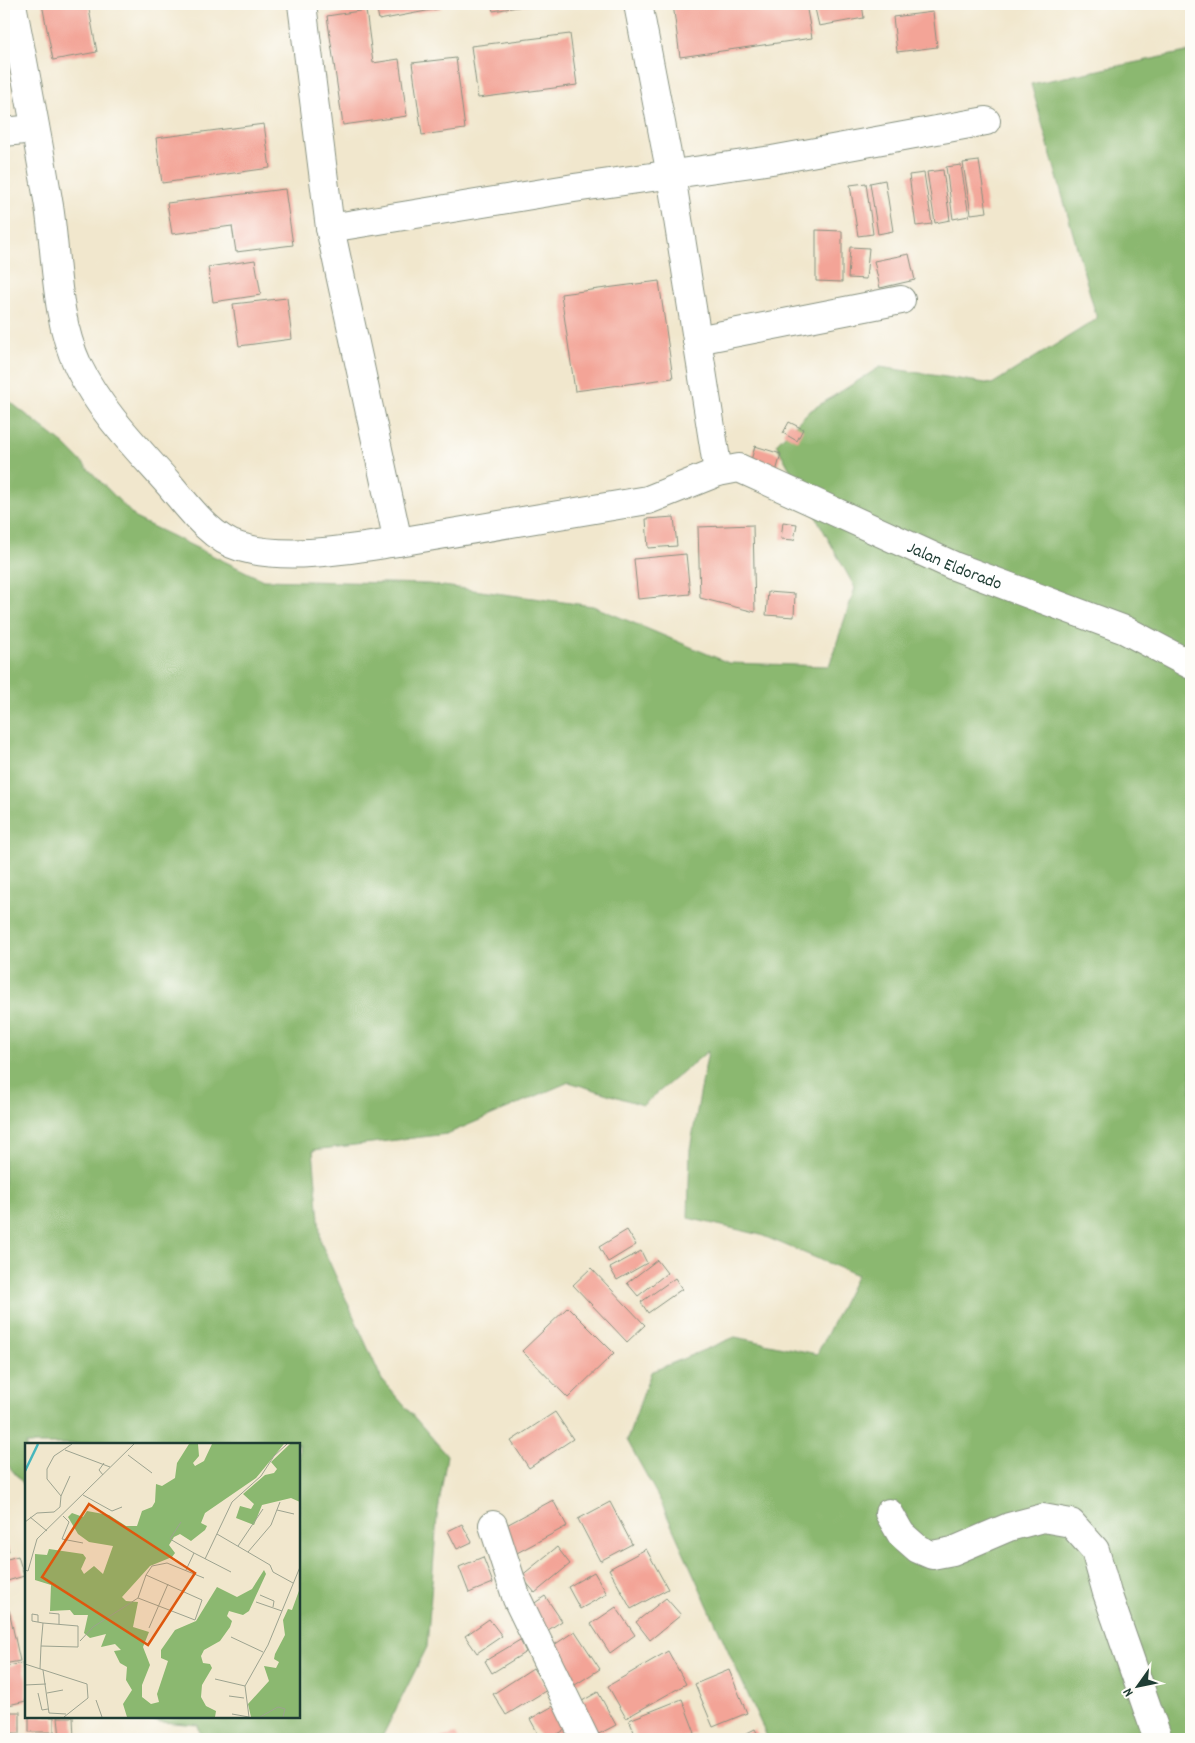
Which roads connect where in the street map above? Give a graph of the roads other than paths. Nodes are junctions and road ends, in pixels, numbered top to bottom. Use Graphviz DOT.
graph roads {
  1 [pos="12,4"];
  2 [pos="302,4"];
  3 [pos="638,4"];
  4 [pos="986,121"];
  5 [pos="34,129"];
  6 [pos="4,132"];
  7 [pos="671,176"];
  8 [pos="330,228"];
  9 [pos="901,300"];
  10 [pos="697,340"];
  11 [pos="718,472"];
  12 [pos="398,542"];
  13 [pos="1191,665"];
  14 [pos="889,1513"];
  15 [pos="493,1525"];
  16 [pos="585,1739"];
  17 [pos="1158,1739"];
  1 -- 5 [label="street, Jalan Eldorado"];
  2 -- 8 [label="street"];
  3 -- 7 [label="street"];
  4 -- 7 [label="street"];
  5 -- 6 [label="street"];
  5 -- 12 [label="street, Jalan Eldorado"];
  7 -- 8 [label="street"];
  7 -- 10 [label="street"];
  8 -- 12 [label="street"];
  9 -- 10 [label="street"];
  10 -- 11 [label="street"];
  11 -- 12 [label="street, Jalan Eldorado"];
  11 -- 13 [label="street, Jalan Eldorado"];
  14 -- 17 [label="street"];
  15 -- 16 [label="street"];
}
